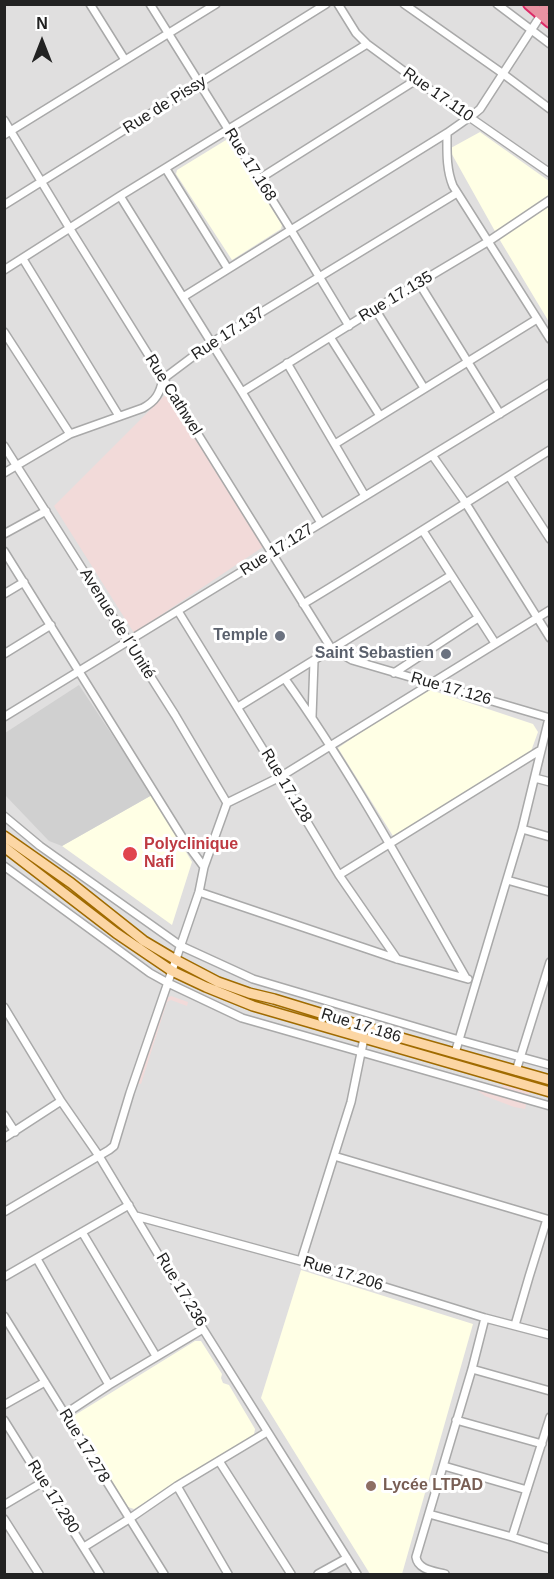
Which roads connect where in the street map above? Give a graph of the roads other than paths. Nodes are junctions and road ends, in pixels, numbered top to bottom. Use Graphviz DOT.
graph roads {
  1 [pos="90,4"];
  2 [pos="150,4"];
  3 [pos="216,4"];
  4 [pos="326,4"];
  5 [pos="338,4"];
  6 [pos="404,4"];
  7 [pos="497,4"];
  8 [pos="529,4"];
  9 [pos="546,13"];
  10 [pos="531,30"];
  11 [pos="168,34"];
  12 [pos="367,44"];
  13 [pos="549,44"];
  14 [pos="125,60"];
  15 [pos="502,73"];
  16 [pos="416,80"];
  17 [pos="199,84"];
  18 [pos="549,109"];
  19 [pos="469,117"];
  20 [pos="4,120"];
  21 [pos="12,131"];
  22 [pos="228,131"];
  23 [pos="447,133"];
  24 [pos="4,135"];
  25 [pos="166,169"];
  26 [pos="549,173"];
  27 [pos="259,179"];
  28 [pos="42,183"];
  29 [pos="457,193"];
  30 [pos="120,196"];
  31 [pos="549,200"];
  32 [pos="4,205"];
  33 [pos="70,229"];
  34 [pos="291,230"];
  35 [pos="489,241"];
  36 [pos="23,259"];
  37 [pos="228,269"];
  38 [pos="4,270"];
  39 [pos="319,276"];
  40 [pos="419,283"];
  41 [pos="183,297"];
  42 [pos="375,309"];
  43 [pos="537,319"];
  44 [pos="349,326"];
  45 [pos="4,332"];
  46 [pos="330,337"];
  47 [pos="549,339"];
  48 [pos="211,343"];
  49 [pos="467,362"];
  50 [pos="287,363"];
  51 [pos="164,379"];
  52 [pos="549,383"];
  53 [pos="424,388"];
  54 [pos="242,392"];
  55 [pos="500,414"];
  56 [pos="119,416"];
  57 [pos="380,416"];
  58 [pos="70,435"];
  59 [pos="335,444"];
  60 [pos="4,446"];
  61 [pos="549,450"];
  62 [pos="432,455"];
  63 [pos="16,466"];
  64 [pos="4,473"];
  65 [pos="509,476"];
  66 [pos="365,496"];
  67 [pos="465,502"];
  68 [pos="46,511"];
  69 [pos="321,523"];
  70 [pos="423,531"];
  71 [pos="4,534"];
  72 [pos="549,539"];
  73 [pos="4,551"];
  74 [pos="272,553"];
  75 [pos="450,576"];
  76 [pos="24,582"];
  77 [pos="4,594"];
  78 [pos="303,604"];
  79 [pos="549,610"];
  80 [pos="178,611"];
  81 [pos="478,618"];
  82 [pos="537,618"];
  83 [pos="51,625"];
  84 [pos="549,638"];
  85 [pos="128,642"];
  86 [pos="495,643"];
  87 [pos="331,648"];
  88 [pos="4,654"];
  89 [pos="351,660"];
  90 [pos="314,661"];
  91 [pos="80,670"];
  92 [pos="394,673"];
  93 [pos="285,679"];
  94 [pos="431,683"];
  95 [pos="238,707"];
  96 [pos="4,717"];
  97 [pos="312,717"];
  98 [pos="549,718"];
  99 [pos="329,746"];
  100 [pos="539,752"];
  101 [pos="280,777"];
  102 [pos="535,778"];
  103 [pos="549,782"];
  104 [pos="227,803"];
  105 [pos="4,816"];
  106 [pos="522,829"];
  107 [pos="4,836"];
  108 [pos="549,837"];
  109 [pos="390,844"];
  110 [pos="4,847"];
  111 [pos="4,866"];
  112 [pos="204,867"];
  113 [pos="339,875"];
  114 [pos="507,880"];
  115 [pos="199,892"];
  116 [pos="549,892"];
  117 [pos="181,946"];
  118 [pos="397,959"];
  119 [pos="176,960"];
  120 [pos="549,962"];
  121 [pos="172,971"];
  122 [pos="466,978"];
  123 [pos="477,982"];
  124 [pos="168,983"];
  125 [pos="4,1006"];
  126 [pos="364,1038"];
  127 [pos="459,1040"];
  128 [pos="360,1051"];
  129 [pos="455,1053"];
  130 [pos="520,1057"];
  131 [pos="549,1065"];
  132 [pos="516,1071"];
  133 [pos="549,1080"];
  134 [pos="549,1092"];
  135 [pos="61,1101"];
  136 [pos="549,1106"];
  137 [pos="4,1115"];
  138 [pos="15,1132"];
  139 [pos="4,1138"];
  140 [pos="99,1156"];
  141 [pos="334,1156"];
  142 [pos="129,1205"];
  143 [pos="4,1212"];
  144 [pos="136,1216"];
  145 [pos="548,1219"];
  146 [pos="82,1232"];
  147 [pos="37,1259"];
  148 [pos="301,1262"];
  149 [pos="4,1277"];
  150 [pos="4,1316"];
  151 [pos="485,1318"];
  152 [pos="515,1325"];
  153 [pos="203,1329"];
  154 [pos="549,1335"];
  155 [pos="156,1356"];
  156 [pos="472,1369"];
  157 [pos="45,1382"];
  158 [pos="109,1385"];
  159 [pos="549,1391"];
  160 [pos="4,1405"];
  161 [pos="65,1414"];
  162 [pos="549,1417"];
  163 [pos="4,1420"];
  164 [pos="456,1420"];
  165 [pos="267,1431"];
  166 [pos="542,1444"];
  167 [pos="219,1461"];
  168 [pos="444,1466"];
  169 [pos="43,1482"];
  170 [pos="177,1486"];
  171 [pos="526,1490"];
  172 [pos="4,1505"];
  173 [pos="429,1514"];
  174 [pos="4,1519"];
  175 [pos="129,1519"];
  176 [pos="513,1537"];
  177 [pos="84,1547"];
  178 [pos="549,1549"];
  179 [pos="347,1558"];
  180 [pos="39,1575"];
  181 [pos="100,1575"];
  182 [pos="164,1575"];
  183 [pos="228,1575"];
  184 [pos="291,1575"];
  185 [pos="318,1575"];
  186 [pos="357,1575"];
  187 [pos="445,1575"];
  1 -- 14 [label="street"];
  2 -- 11 [label="street, Rue 17.168"];
  3 -- 11 [label="street"];
  4 -- 17 [label="street, Rue de Pissy"];
  5 -- 12 [label="street, Rue 17.110"];
  6 -- 15 [label="street"];
  7 -- 10 [label="street"];
  8 -- 9 [label="highway"];
  9 -- 10 [label="street"];
  10 -- 13 [label="street"];
  10 -- 15 [label="street"];
  11 -- 14 [label="street"];
  11 -- 17 [label="street, Rue 17.168"];
  12 -- 16 [label="street, Rue 17.110"];
  12 -- 22 [label="street"];
  14 -- 21 [label="street"];
  15 -- 18 [label="street"];
  15 -- 19 [label="street"];
  16 -- 19 [label="street, Rue 17.110"];
  16 -- 27 [label="street"];
  17 -- 22 [label="street, Rue 17.168"];
  17 -- 28 [label="street, Rue de Pissy"];
  19 -- 23 [label="street"];
  19 -- 26 [label="street, Rue 17.110"];
  20 -- 21 [label="street, Rue Cathwel"];
  21 -- 24 [label="street"];
  21 -- 28 [label="street, Rue Cathwel"];
  22 -- 25 [label="street"];
  22 -- 27 [label="street, Rue 17.168"];
  23 -- 29 [label="street"];
  23 -- 34 [label="street"];
  25 -- 30 [label="street"];
  25 -- 37 [label="street"];
  27 -- 34 [label="street, Rue 17.168"];
  28 -- 32 [label="street, Rue de Pissy"];
  28 -- 33 [label="street, Rue Cathwel"];
  29 -- 35 [label="street"];
  29 -- 39 [label="street, Rue 17.137"];
  30 -- 33 [label="street"];
  30 -- 41 [label="street"];
  31 -- 35 [label="street, Rue 17.135"];
  33 -- 36 [label="street"];
  33 -- 51 [label="street, Rue Cathwel"];
  34 -- 37 [label="street"];
  34 -- 39 [label="street, Rue 17.168"];
  35 -- 40 [label="street, Rue 17.135"];
  35 -- 43 [label="street"];
  36 -- 38 [label="street"];
  36 -- 56 [label="street"];
  37 -- 41 [label="street"];
  39 -- 44 [label="street, Rue 17.168"];
  39 -- 48 [label="street, Rue 17.137"];
  40 -- 42 [label="street, Rue 17.135"];
  40 -- 49 [label="street"];
  41 -- 48 [label="street"];
  42 -- 44 [label="street, Rue 17.135"];
  42 -- 53 [label="street"];
  43 -- 47 [label="street"];
  43 -- 49 [label="street"];
  44 -- 46 [label="street, Rue 17.135"];
  45 -- 58 [label="street"];
  46 -- 50 [label="street, Rue 17.135"];
  46 -- 57 [label="street"];
  48 -- 51 [label="street, Rue 17.137"];
  48 -- 54 [label="street"];
  49 -- 53 [label="street"];
  49 -- 55 [label="street"];
  50 -- 54 [label="street, Rue 17.135"];
  50 -- 59 [label="street"];
  51 -- 56 [label="street, Rue 17.137"];
  51 -- 74 [label="street, Rue Cathwel"];
  52 -- 55 [label="street, Rue 17.127"];
  53 -- 57 [label="street"];
  54 -- 69 [label="street"];
  55 -- 62 [label="street, Rue 17.127"];
  56 -- 58 [label="street, Rue 17.137"];
  57 -- 59 [label="street"];
  58 -- 63 [label="street, Rue 17.137"];
  59 -- 66 [label="street"];
  60 -- 63 [label="street, Avenue de l´Unité"];
  61 -- 65 [label="street"];
  62 -- 66 [label="street, Rue 17.127"];
  62 -- 67 [label="street"];
  63 -- 64 [label="street, Rue 17.137"];
  63 -- 68 [label="street, Avenue de l´Unité"];
  65 -- 67 [label="street"];
  65 -- 72 [label="street"];
  66 -- 69 [label="street, Rue 17.127"];
  67 -- 70 [label="street"];
  67 -- 82 [label="street"];
  68 -- 71 [label="street"];
  68 -- 85 [label="street, Avenue de l´Unité"];
  69 -- 74 [label="street, Rue 17.127"];
  70 -- 75 [label="street"];
  70 -- 78 [label="street"];
  73 -- 76 [label="street"];
  74 -- 78 [label="street, Rue Cathwel"];
  74 -- 80 [label="street, Rue 17.127"];
  75 -- 81 [label="street"];
  75 -- 87 [label="street"];
  76 -- 77 [label="street"];
  76 -- 83 [label="street"];
  78 -- 87 [label="street, Rue Cathwel"];
  79 -- 82 [label="street"];
  80 -- 85 [label="street, Rue 17.127"];
  80 -- 95 [label="street, Rue 17.128"];
  81 -- 86 [label="street"];
  81 -- 92 [label="street"];
  82 -- 84 [label="street"];
  82 -- 86 [label="street"];
  83 -- 88 [label="street"];
  83 -- 91 [label="street"];
  85 -- 91 [label="street, Rue 17.127"];
  85 -- 104 [label="street, Avenue de l´Unité"];
  86 -- 94 [label="street"];
  87 -- 89 [label="street, Rue Cathwel"];
  87 -- 90 [label="street"];
  89 -- 92 [label="street, Rue 17.126"];
  90 -- 93 [label="street"];
  90 -- 97 [label="street"];
  91 -- 96 [label="street, Rue 17.127"];
  91 -- 112 [label="street"];
  92 -- 94 [label="street, Rue 17.126"];
  93 -- 95 [label="street"];
  93 -- 97 [label="street"];
  94 -- 98 [label="street, Rue 17.126"];
  94 -- 99 [label="street"];
  95 -- 101 [label="street, Rue 17.128"];
  97 -- 99 [label="street"];
  98 -- 100 [label="street"];
  99 -- 101 [label="street"];
  99 -- 109 [label="street"];
  100 -- 102 [label="street"];
  100 -- 109 [label="street"];
  101 -- 104 [label="street"];
  101 -- 113 [label="street, Rue 17.128"];
  102 -- 103 [label="street"];
  102 -- 106 [label="street"];
  104 -- 112 [label="street"];
  105 -- 117 [label="street"];
  106 -- 108 [label="street"];
  106 -- 114 [label="street"];
  107 -- 119 [label="main road, Rue 17.186"];
  109 -- 113 [label="street"];
  109 -- 122 [label="street"];
  110 -- 121 [label="main road"];
  111 -- 124 [label="street"];
  112 -- 115 [label="street"];
  113 -- 118 [label="street, Rue 17.128"];
  114 -- 116 [label="street"];
  114 -- 123 [label="street"];
  115 -- 117 [label="street"];
  115 -- 118 [label="street"];
  117 -- 119 [label="street"];
  117 -- 127 [label="street"];
  118 -- 122 [label="street"];
  119 -- 121 [label="street"];
  119 -- 129 [label="main road, Rue 17.186"];
  120 -- 130 [label="street"];
  121 -- 124 [label="street"];
  121 -- 126 [label="main road"];
  122 -- 123 [label="street"];
  123 -- 127 [label="street"];
  124 -- 128 [label="street"];
  124 -- 140 [label="street"];
  125 -- 135 [label="street, Rue 17.236"];
  126 -- 128 [label="street"];
  126 -- 134 [label="main road"];
  127 -- 129 [label="street"];
  127 -- 130 [label="street"];
  128 -- 136 [label="street"];
  128 -- 141 [label="street"];
  129 -- 132 [label="main road, Rue 17.186"];
  130 -- 131 [label="street"];
  130 -- 132 [label="street"];
  132 -- 133 [label="main road, Rue 17.186"];
  135 -- 138 [label="street"];
  135 -- 140 [label="street, Rue 17.236"];
  137 -- 138 [label="street"];
  138 -- 139 [label="street"];
  140 -- 142 [label="street, Rue 17.236"];
  140 -- 143 [label="street"];
  141 -- 145 [label="street"];
  141 -- 148 [label="street"];
  142 -- 144 [label="street, Rue 17.236"];
  142 -- 146 [label="street"];
  144 -- 148 [label="street, Rue 17.206"];
  144 -- 153 [label="street, Rue 17.236"];
  145 -- 152 [label="street"];
  146 -- 147 [label="street"];
  146 -- 155 [label="street"];
  147 -- 149 [label="street"];
  147 -- 158 [label="street"];
  148 -- 151 [label="street, Rue 17.206"];
  150 -- 157 [label="street, Rue 17.278"];
  151 -- 152 [label="street, Rue 17.206"];
  151 -- 156 [label="street"];
  152 -- 154 [label="street, Rue 17.206"];
  153 -- 155 [label="street"];
  153 -- 165 [label="street, Rue 17.236"];
  155 -- 158 [label="street"];
  156 -- 159 [label="street"];
  156 -- 164 [label="street"];
  157 -- 160 [label="street"];
  157 -- 161 [label="street, Rue 17.278"];
  158 -- 161 [label="street"];
  161 -- 175 [label="street, Rue 17.278"];
  162 -- 166 [label="street"];
  163 -- 169 [label="street, Rue 17.280"];
  164 -- 166 [label="street"];
  164 -- 168 [label="street"];
  165 -- 167 [label="street"];
  165 -- 179 [label="street, Rue 17.236"];
  166 -- 171 [label="street"];
  167 -- 170 [label="street"];
  167 -- 184 [label="street"];
  168 -- 171 [label="street"];
  168 -- 173 [label="street"];
  169 -- 172 [label="street"];
  169 -- 177 [label="street, Rue 17.280"];
  170 -- 175 [label="street"];
  170 -- 183 [label="street"];
  171 -- 176 [label="street"];
  173 -- 176 [label="street"];
  173 -- 187 [label="street"];
  174 -- 180 [label="street"];
  175 -- 177 [label="street"];
  175 -- 182 [label="street, Rue 17.278"];
  176 -- 178 [label="street"];
  177 -- 181 [label="street, Rue 17.280"];
  179 -- 185 [label="street"];
  179 -- 186 [label="street, Rue 17.236"];
}
